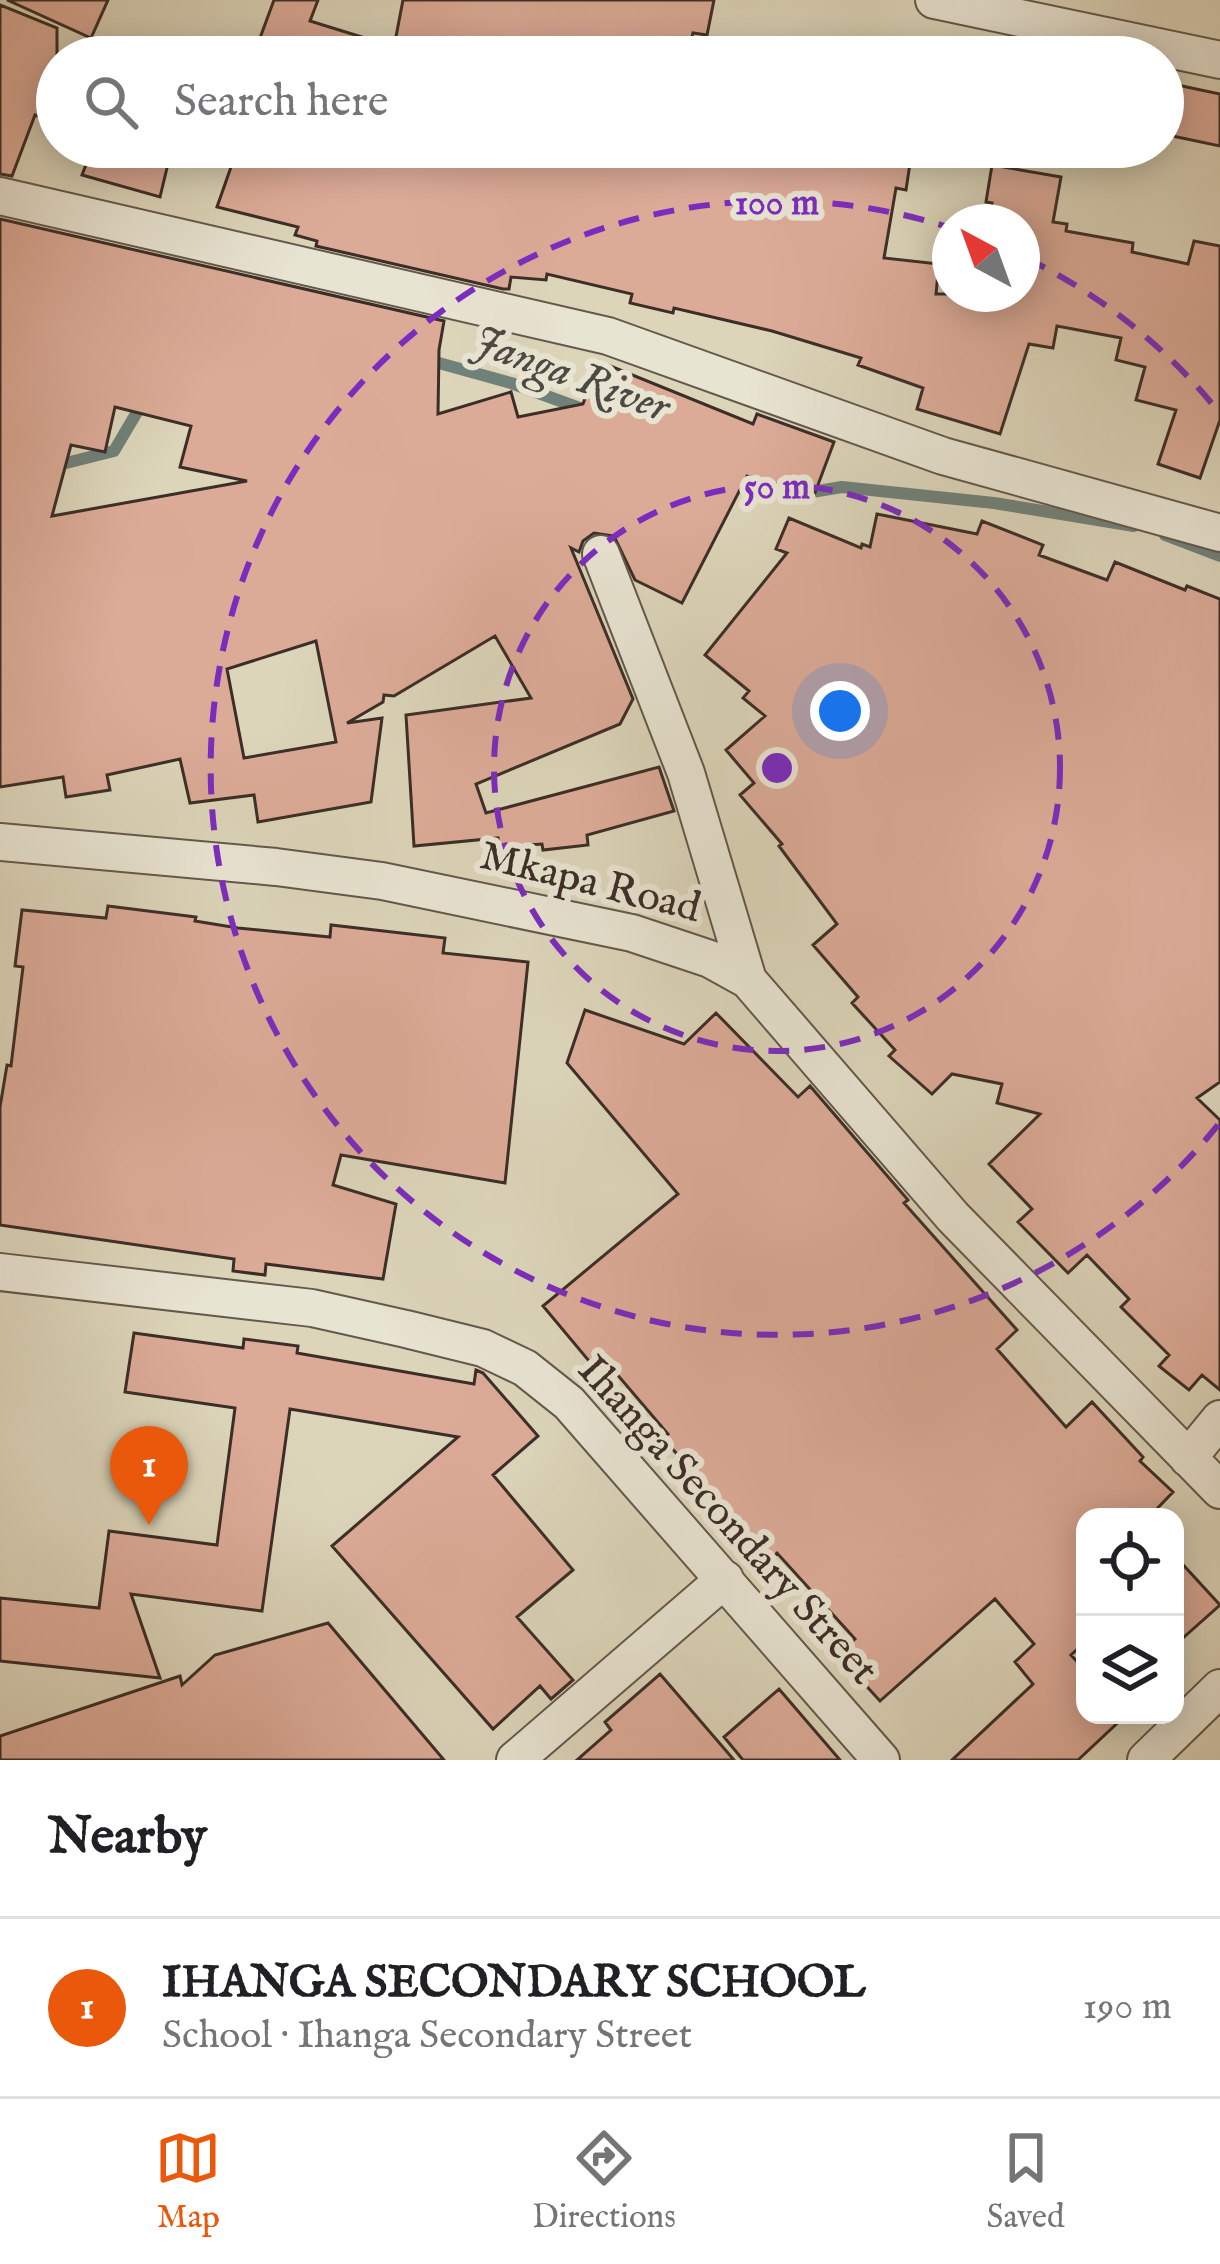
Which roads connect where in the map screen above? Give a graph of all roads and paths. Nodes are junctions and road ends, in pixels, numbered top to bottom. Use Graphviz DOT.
graph roads {
  1 [pos="934,0"];
  2 [pos="1106,36"];
  3 [pos="1184,52"];
  4 [pos="1220,60"];
  5 [pos="0,196"];
  6 [pos="1220,533"];
  7 [pos="601,554"];
  8 [pos="0,842"];
  9 [pos="748,980"];
  10 [pos="0,1272"];
  11 [pos="1220,1419"];
  12 [pos="1188,1458"];
  13 [pos="1220,1490"];
  14 [pos="725,1579"];
  15 [pos="1220,1688"];
  16 [pos="515,1760"];
  17 [pos="881,1760"];
  18 [pos="1146,1760"];
  1 -- 2 [label="street"];
  3 -- 4 [label="street"];
  5 -- 6 [label="street"];
  7 -- 9 [label="street"];
  8 -- 9 [label="street, Mkapa Road"];
  9 -- 12 [label="street, Mkapa Road"];
  10 -- 14 [label="street, Ihanga Secondary Street"];
  11 -- 12 [label="street"];
  12 -- 13 [label="street, Mkapa Road"];
  14 -- 16 [label="street"];
  14 -- 17 [label="street, Ihanga Secondary Street"];
  15 -- 18 [label="street"];
}
